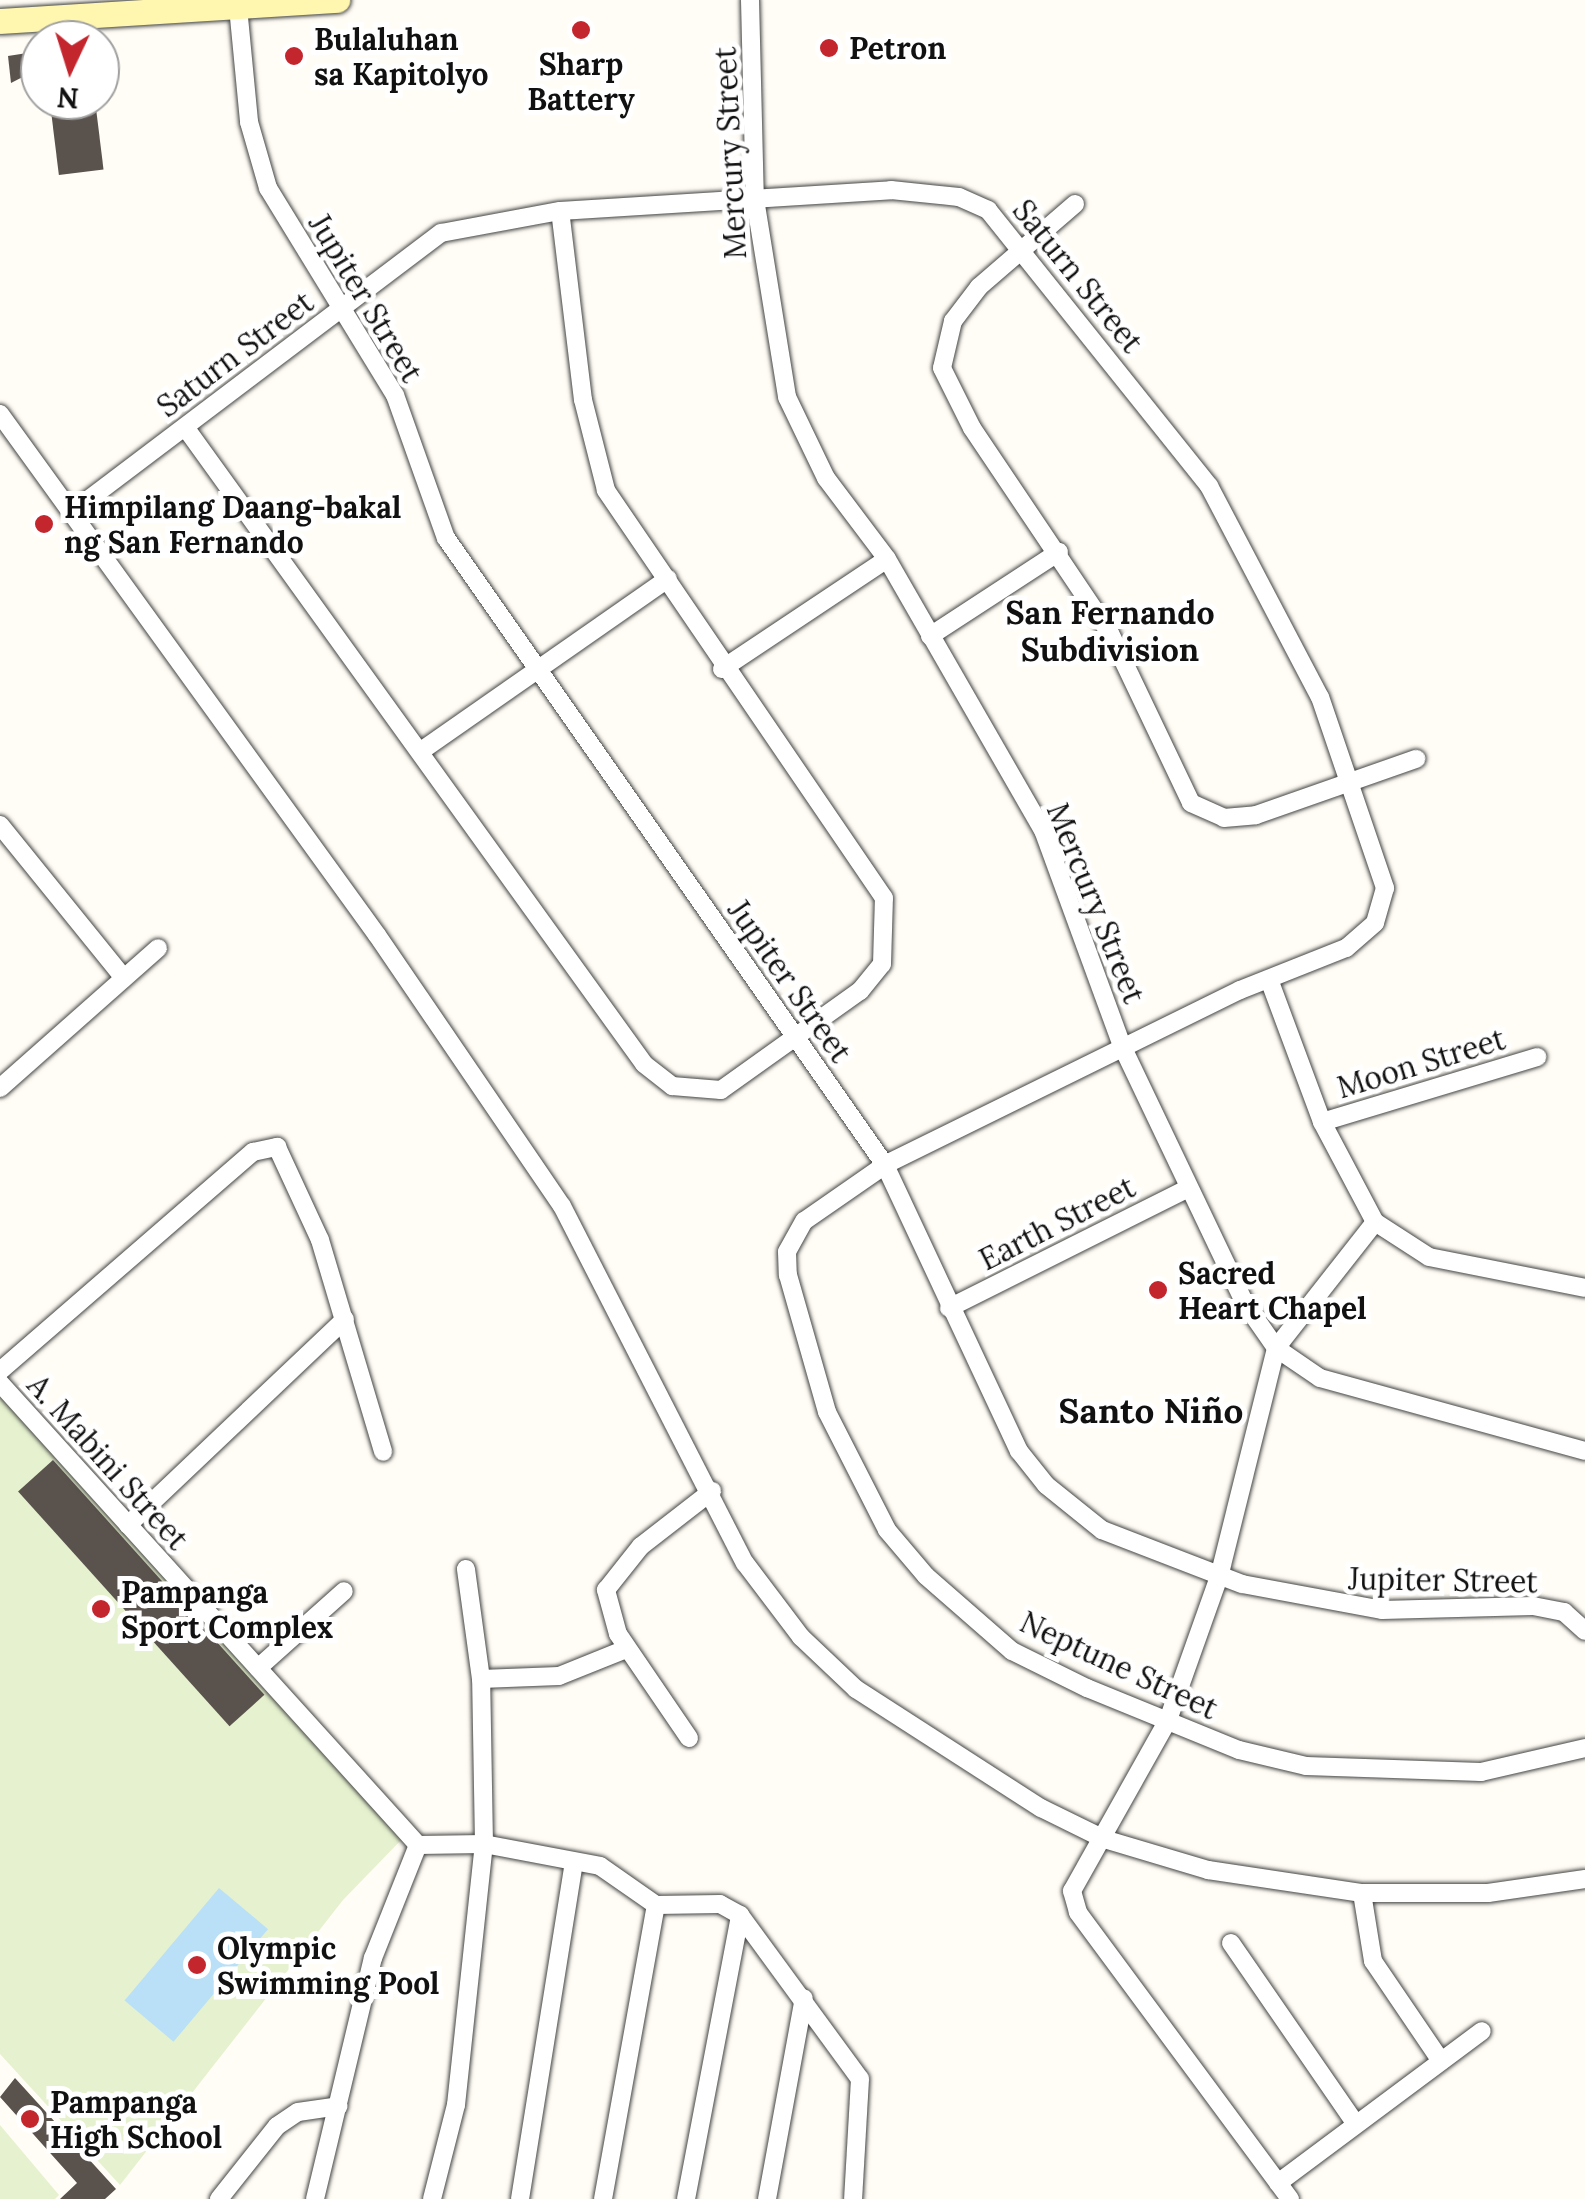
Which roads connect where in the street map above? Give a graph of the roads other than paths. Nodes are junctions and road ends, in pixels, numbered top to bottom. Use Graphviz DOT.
graph roads {
  1 [pos="337,0"];
  2 [pos="750,0"];
  3 [pos="238,7"];
  4 [pos="0,21"];
  5 [pos="755,199"];
  6 [pos="1074,204"];
  7 [pos="560,212"];
  8 [pos="1024,249"];
  9 [pos="337,312"];
  10 [pos="0,414"];
  11 [pos="185,427"];
  12 [pos="72,512"];
  13 [pos="1059,552"];
  14 [pos="887,560"];
  15 [pos="668,579"];
  16 [pos="930,636"];
  17 [pos="537,669"];
  18 [pos="722,669"];
  19 [pos="421,751"];
  20 [pos="1416,758"];
  21 [pos="1353,784"];
  22 [pos="0,824"];
  23 [pos="158,948"];
  24 [pos="123,977"];
  25 [pos="1270,982"];
  26 [pos="793,1035"];
  27 [pos="1122,1046"];
  28 [pos="1537,1057"];
  29 [pos="0,1088"];
  30 [pos="1322,1122"];
  31 [pos="885,1165"];
  32 [pos="1189,1188"];
  33 [pos="1375,1222"];
  34 [pos="1585,1288"];
  35 [pos="950,1308"];
  36 [pos="346,1318"];
  37 [pos="1276,1348"];
  38 [pos="0,1370"];
  39 [pos="0,1383"];
  40 [pos="1585,1451"];
  41 [pos="383,1452"];
  42 [pos="712,1492"];
  43 [pos="128,1526"];
  44 [pos="466,1570"];
  45 [pos="1219,1578"];
  46 [pos="344,1591"];
  47 [pos="1585,1632"];
  48 [pos="626,1649"];
  49 [pos="258,1668"];
  50 [pos="481,1679"];
  51 [pos="1168,1720"];
  52 [pos="689,1738"];
  53 [pos="1585,1748"];
  54 [pos="1104,1840"];
  55 [pos="484,1844"];
  56 [pos="418,1845"];
  57 [pos="574,1863"];
  58 [pos="1585,1878"];
  59 [pos="1362,1892"];
  60 [pos="656,1904"];
  61 [pos="740,1915"];
  62 [pos="1231,1942"];
  63 [pos="804,1998"];
  64 [pos="1482,2030"];
  65 [pos="1441,2062"];
  66 [pos="339,2106"];
  67 [pos="1354,2121"];
  68 [pos="1278,2183"];
  69 [pos="219,2199"];
  70 [pos="316,2199"];
  71 [pos="432,2199"];
  72 [pos="520,2199"];
  73 [pos="603,2199"];
  74 [pos="686,2199"];
  75 [pos="766,2199"];
  76 [pos="853,2199"];
  77 [pos="1290,2199"];
  1 -- 3 [label="main road"];
  2 -- 5 [label="street, Mercury Street"];
  3 -- 4 [label="main road"];
  3 -- 9 [label="street, Jupiter Street"];
  5 -- 7 [label="street, Saturn Street"];
  5 -- 8 [label="street, Saturn Street"];
  5 -- 14 [label="street, Mercury Street"];
  6 -- 8 [label="street"];
  7 -- 9 [label="street, Saturn Street"];
  7 -- 15 [label="street"];
  8 -- 13 [label="street"];
  8 -- 21 [label="street, Saturn Street"];
  9 -- 11 [label="street, Saturn Street"];
  9 -- 17 [label="street, Jupiter Street"];
  10 -- 12 [label="street"];
  11 -- 12 [label="street, Saturn Street"];
  11 -- 19 [label="street"];
  12 -- 42 [label="street"];
  13 -- 16 [label="street"];
  13 -- 21 [label="street"];
  14 -- 16 [label="street, Mercury Street"];
  14 -- 18 [label="street"];
  15 -- 17 [label="street"];
  15 -- 18 [label="street"];
  16 -- 27 [label="street, Mercury Street"];
  17 -- 19 [label="street"];
  17 -- 26 [label="street, Jupiter Street"];
  18 -- 26 [label="street"];
  19 -- 26 [label="street"];
  20 -- 21 [label="street"];
  21 -- 25 [label="street, Saturn Street"];
  22 -- 24 [label="street"];
  23 -- 24 [label="street"];
  24 -- 29 [label="street"];
  25 -- 27 [label="street, Saturn Street"];
  25 -- 30 [label="street"];
  26 -- 31 [label="street, Jupiter Street"];
  27 -- 31 [label="street, Neptune Street"];
  27 -- 32 [label="street, Mercury Street"];
  28 -- 30 [label="street, Moon Street"];
  30 -- 33 [label="street"];
  31 -- 35 [label="street, Jupiter Street"];
  31 -- 51 [label="street, Neptune Street"];
  32 -- 35 [label="street, Earth Street"];
  32 -- 37 [label="street, Mercury Street"];
  33 -- 34 [label="street"];
  33 -- 37 [label="street"];
  35 -- 45 [label="street, Jupiter Street"];
  36 -- 38 [label="street"];
  36 -- 41 [label="street"];
  36 -- 43 [label="street"];
  37 -- 40 [label="street, Mercury Street"];
  37 -- 45 [label="street"];
  39 -- 43 [label="street, A. Mabini Street"];
  42 -- 48 [label="street"];
  42 -- 54 [label="street"];
  43 -- 49 [label="street, A. Mabini Street"];
  44 -- 50 [label="street"];
  45 -- 47 [label="street, Jupiter Street"];
  45 -- 51 [label="street"];
  46 -- 49 [label="street"];
  48 -- 50 [label="street"];
  48 -- 52 [label="street"];
  49 -- 56 [label="street, A. Mabini Street"];
  50 -- 55 [label="street"];
  51 -- 53 [label="street, Neptune Street"];
  51 -- 54 [label="street"];
  54 -- 59 [label="street"];
  54 -- 68 [label="street"];
  55 -- 56 [label="street"];
  55 -- 57 [label="street"];
  55 -- 71 [label="street"];
  56 -- 66 [label="street"];
  57 -- 60 [label="street"];
  57 -- 72 [label="street"];
  58 -- 59 [label="street"];
  59 -- 65 [label="street"];
  60 -- 61 [label="street"];
  60 -- 73 [label="street"];
  61 -- 63 [label="street"];
  61 -- 74 [label="street"];
  62 -- 67 [label="street"];
  63 -- 75 [label="street"];
  63 -- 76 [label="street"];
  64 -- 65 [label="street"];
  65 -- 67 [label="street"];
  66 -- 69 [label="street"];
  66 -- 70 [label="street"];
  67 -- 68 [label="street"];
  68 -- 77 [label="street"];
}
